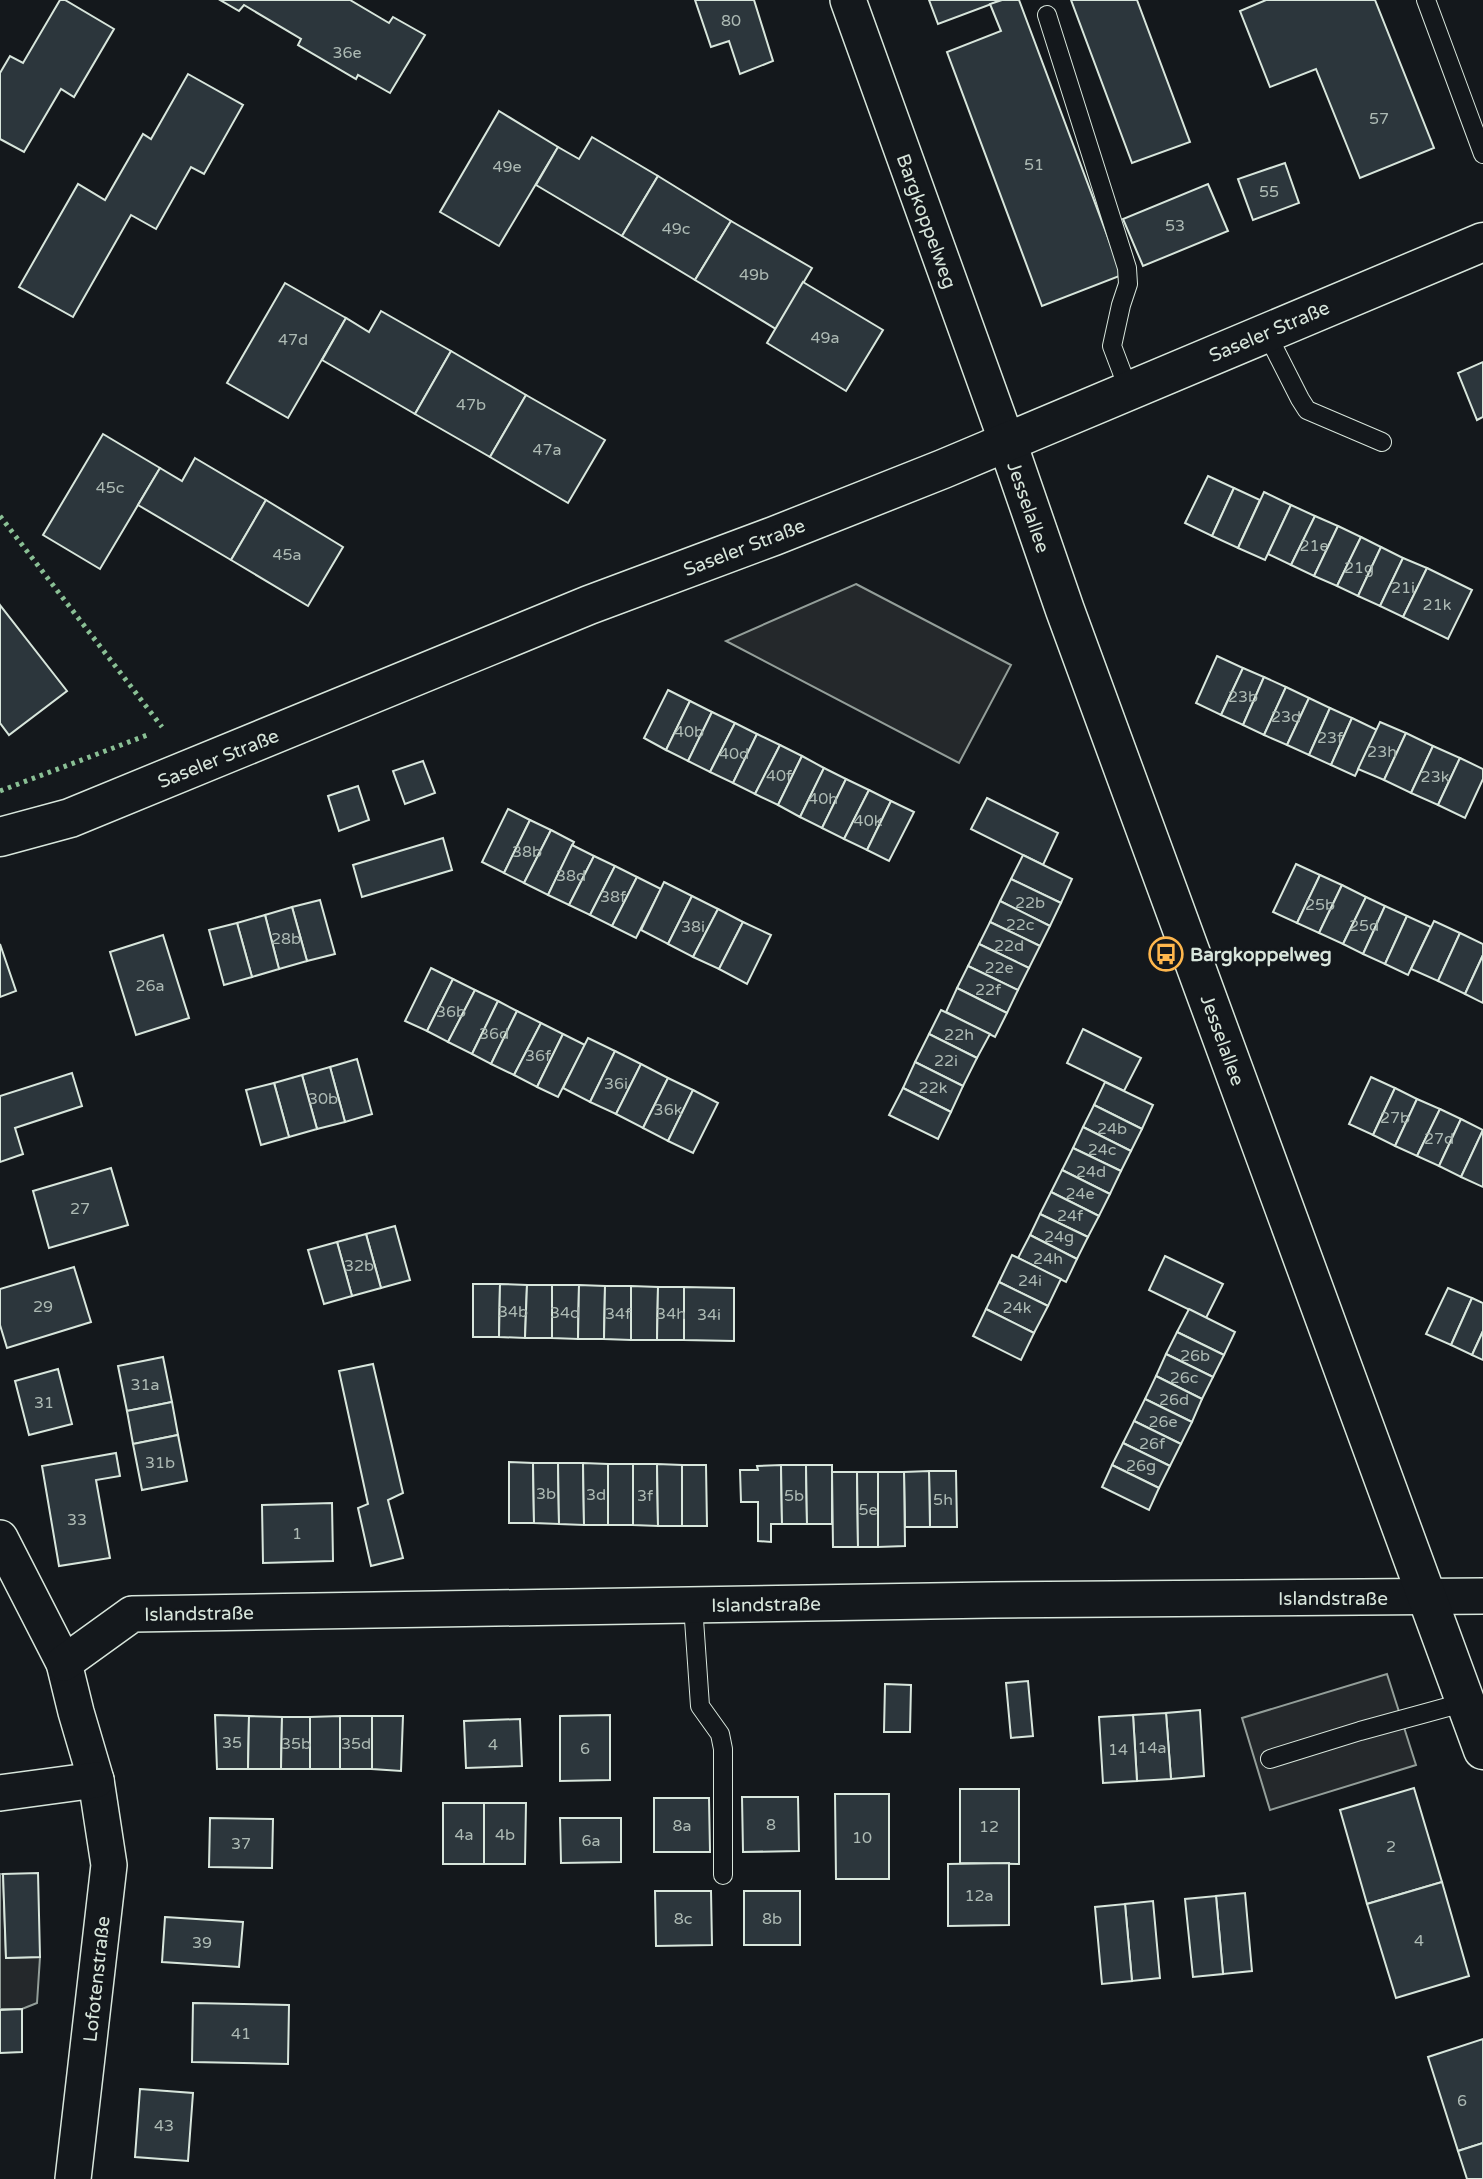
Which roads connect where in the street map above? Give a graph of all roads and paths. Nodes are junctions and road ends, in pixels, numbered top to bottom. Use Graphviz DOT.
graph roads {
  1 [pos="848,0"];
  2 [pos="1426,0"];
  3 [pos="1047,15"];
  4 [pos="1483,154"];
  5 [pos="1483,242"];
  6 [pos="1266,332"];
  7 [pos="1129,391"];
  8 [pos="1007,442"];
  9 [pos="1382,442"];
  10 [pos="0,837"];
  11 [pos="0,1538"];
  12 [pos="1483,1596"];
  13 [pos="1428,1597"];
  14 [pos="693,1605"];
  15 [pos="64,1663"];
  16 [pos="1465,1702"];
  17 [pos="1483,1750"];
  18 [pos="1270,1759"];
  19 [pos="96,1780"];
  20 [pos="0,1793"];
  21 [pos="723,1875"];
  22 [pos="73,2179"];
  1 -- 8 [label="street, Bargkoppelweg"];
  2 -- 4 [label="lane"];
  3 -- 7 [label="lane"];
  5 -- 6 [label="street, Saseler Straße"];
  6 -- 7 [label="street, Saseler Straße"];
  6 -- 9 [label="lane"];
  7 -- 8 [label="street, Saseler Straße"];
  8 -- 10 [label="street, Saseler Straße"];
  8 -- 13 [label="street, Jesselallee"];
  11 -- 15 [label="street, Lofotenstraße"];
  12 -- 13 [label="street, Islandstraße"];
  13 -- 14 [label="street, Islandstraße"];
  13 -- 16 [label="street, Jesselallee"];
  14 -- 15 [label="street, Islandstraße"];
  14 -- 21 [label="lane"];
  15 -- 19 [label="street, Lofotenstraße"];
  16 -- 17 [label="street, Jesselallee"];
  16 -- 18 [label="lane"];
  19 -- 20 [label="street"];
  19 -- 22 [label="street, Lofotenstraße"];
}
